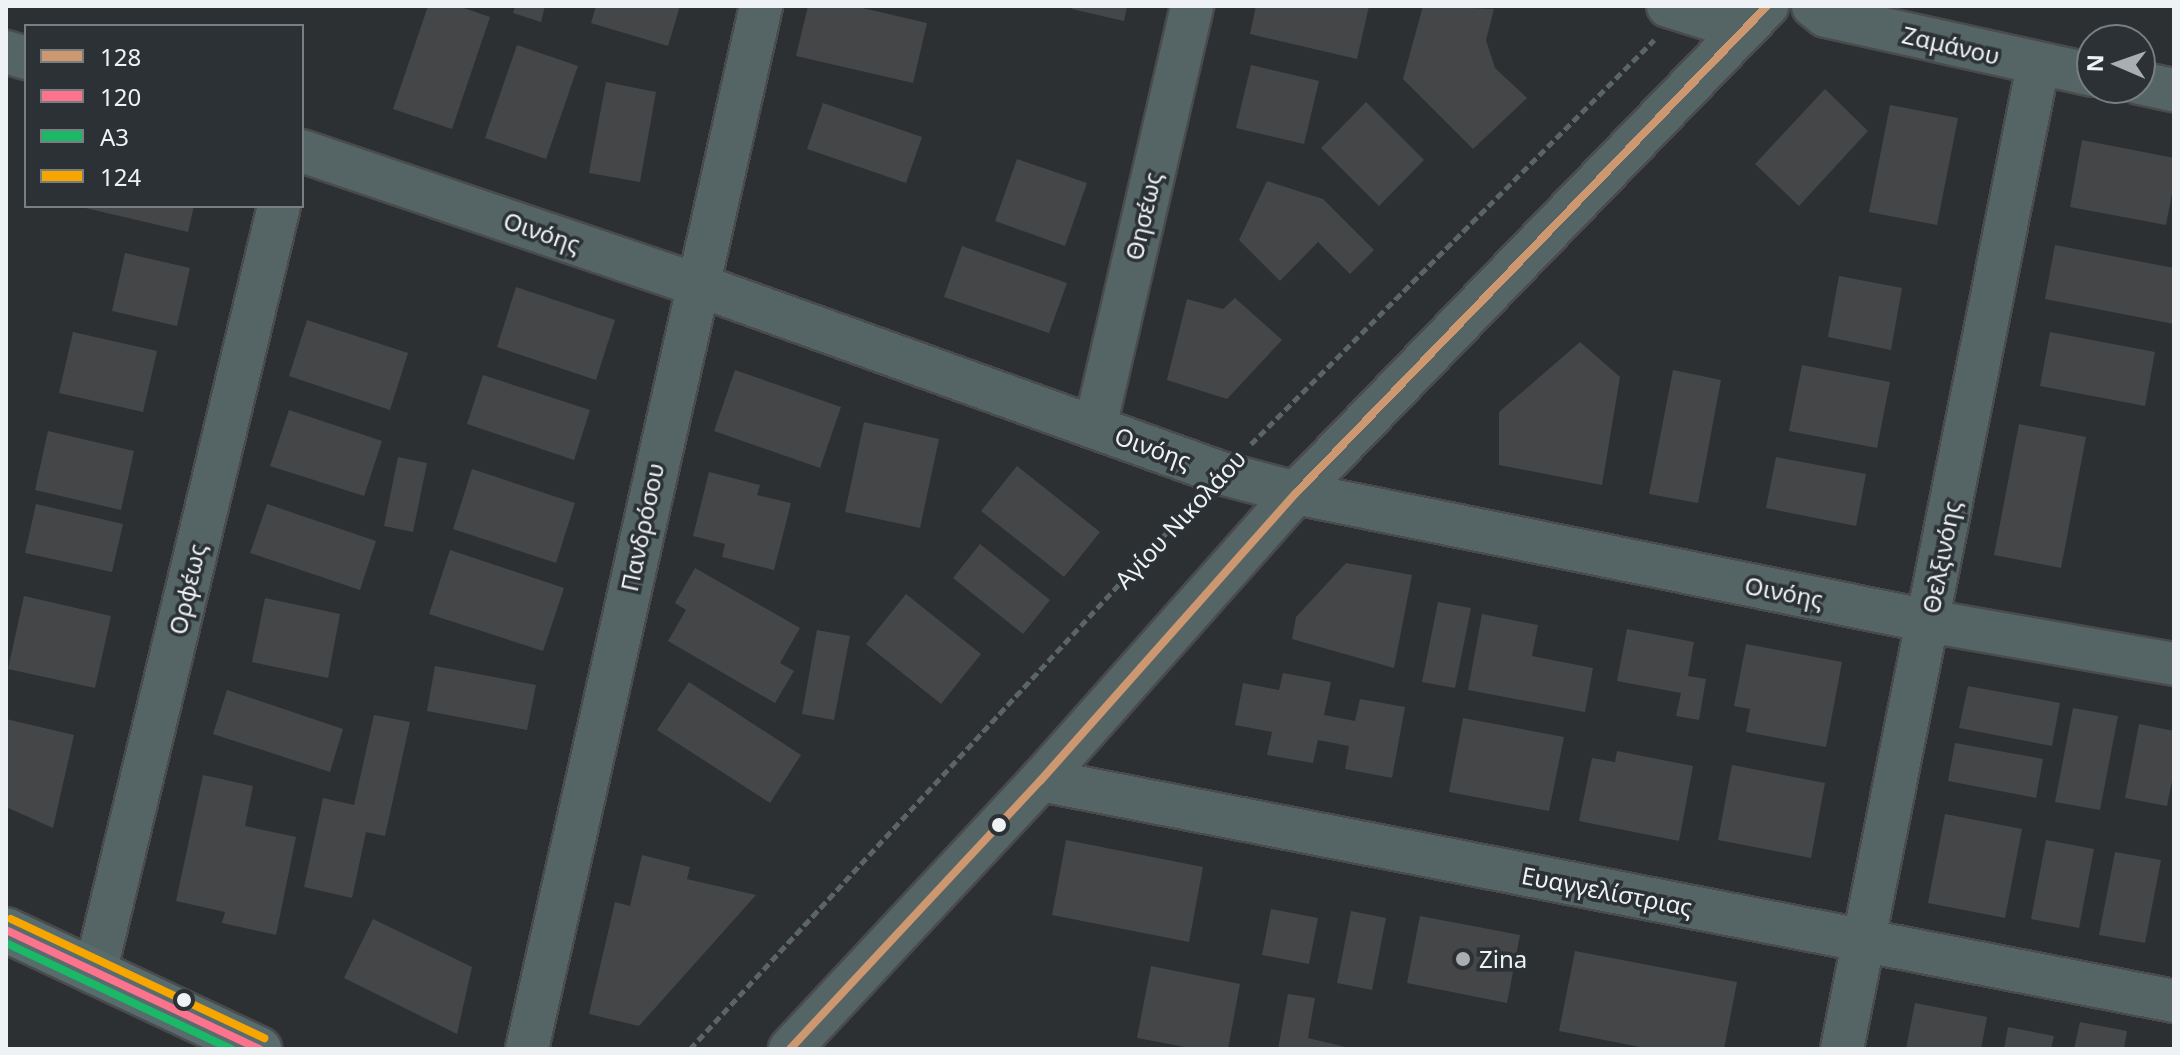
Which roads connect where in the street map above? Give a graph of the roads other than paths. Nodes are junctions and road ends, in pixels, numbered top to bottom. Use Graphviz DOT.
graph roads {
  1 [pos="761,6"];
  2 [pos="1192,6"];
  3 [pos="1813,6"];
  4 [pos="1676,8"];
  5 [pos="1754,18"];
  6 [pos="2038,65"];
  7 [pos="2076,72"];
  8 [pos="304,152"];
  9 [pos="279,208"];
  10 [pos="695,284"];
  11 [pos="1095,427"];
  12 [pos="1296,493"];
  13 [pos="1928,621"];
  14 [pos="2174,664"];
  15 [pos="1041,780"];
  16 [pos="6,930"];
  17 [pos="1864,940"];
  18 [pos="95,973"];
  19 [pos="2174,1001"];
  20 [pos="259,1049"];
  21 [pos="527,1049"];
  22 [pos="790,1049"];
  23 [pos="1842,1049"];
  1 -- 10 [label="street, Πανδρόσου"];
  2 -- 11 [label="street, Θησέως"];
  3 -- 6 [label="street, Ζαμάνου"];
  4 -- 5 [label="street"];
  5 -- 12 [label="street"];
  6 -- 7 [label="street, Ζαμάνου"];
  6 -- 13 [label="street, Θελξινόης"];
  8 -- 10 [label="street, Οινόης"];
  9 -- 18 [label="street, Ορφέως"];
  10 -- 11 [label="street, Οινόης"];
  10 -- 21 [label="street, Πανδρόσου"];
  11 -- 12 [label="street, Οινόης"];
  12 -- 13 [label="street, Οινόης"];
  12 -- 15 [label="street"];
  13 -- 14 [label="street, Οινόης"];
  13 -- 17 [label="street, Θελξινόης"];
  15 -- 17 [label="street, Ευαγγελίστριας"];
  15 -- 22 [label="street"];
  16 -- 18 [label="main road"];
  17 -- 19 [label="street, Ευαγγελίστριας"];
  17 -- 23 [label="street, Θελξινόης"];
  18 -- 20 [label="main road"];
}
